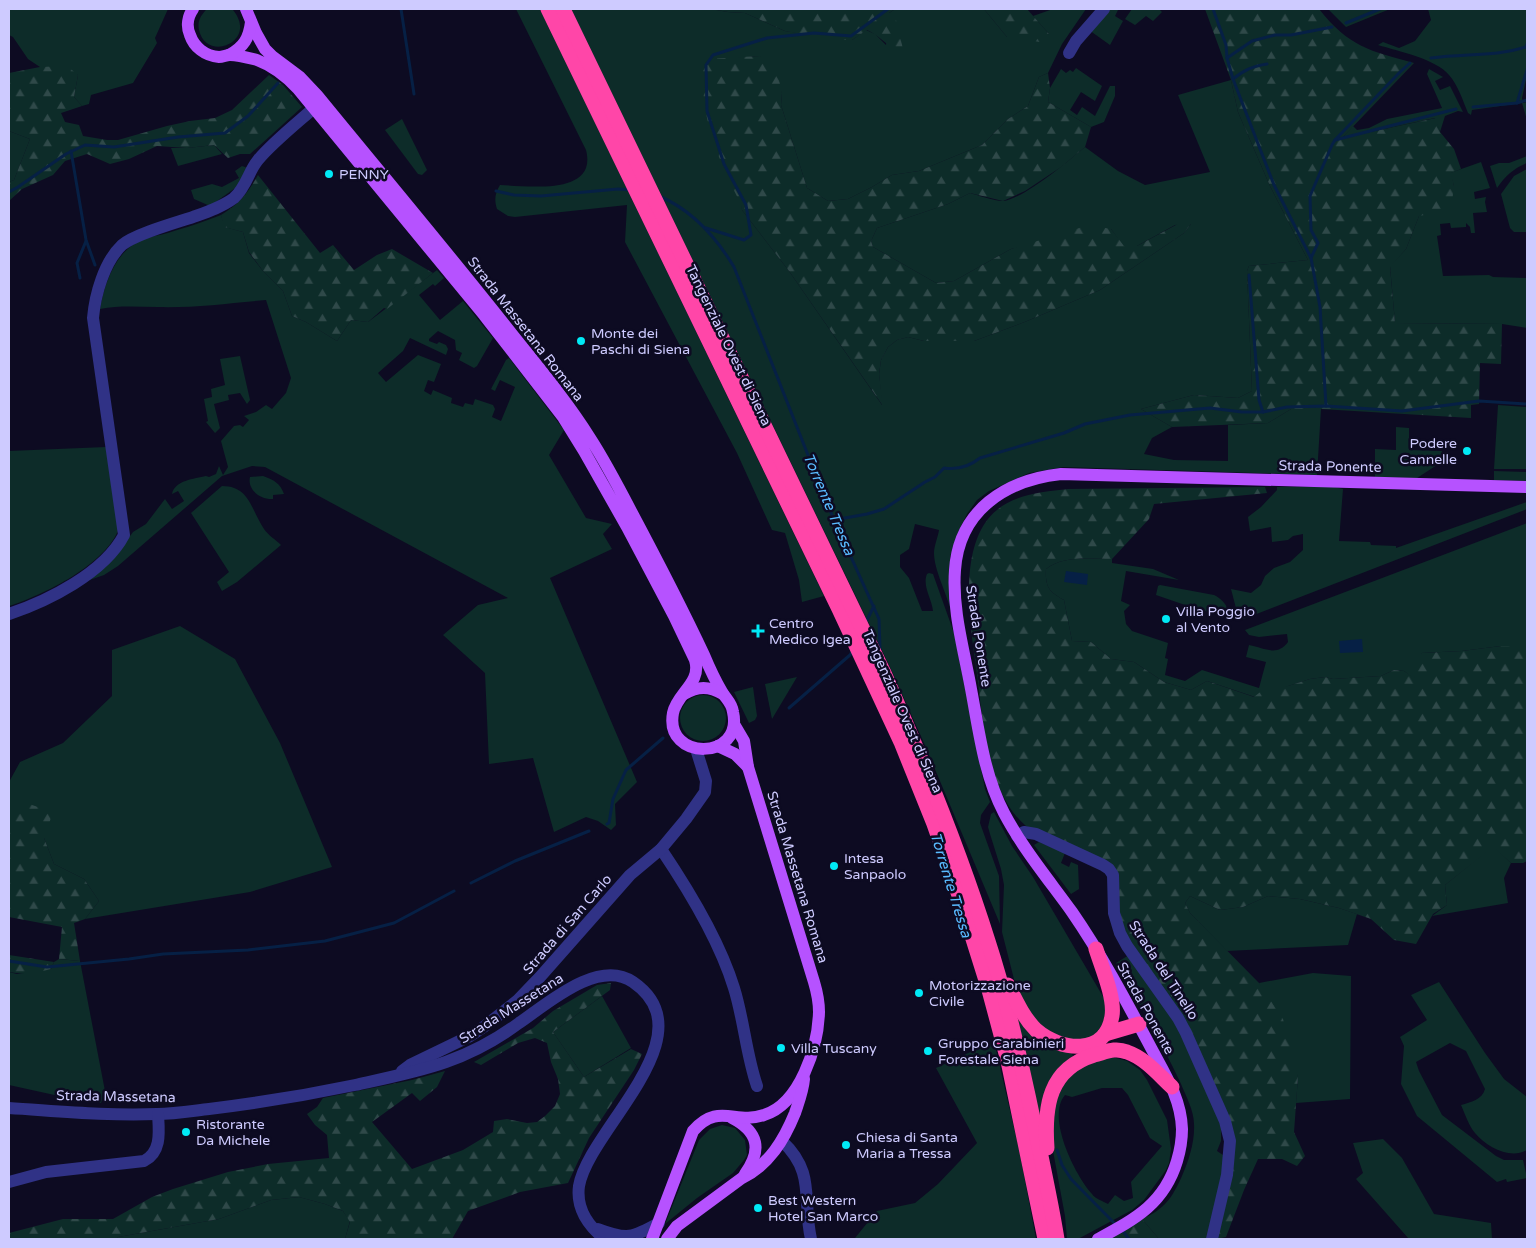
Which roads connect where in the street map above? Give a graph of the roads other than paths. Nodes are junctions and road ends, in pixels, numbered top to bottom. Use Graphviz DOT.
graph roads {
  1 [pos="193,9"];
  2 [pos="246,9"];
  3 [pos="548,9"];
  4 [pos="563,9"];
  5 [pos="1104,9"];
  6 [pos="251,22"];
  7 [pos="1069,54"];
  8 [pos="229,55"];
  9 [pos="314,108"];
  10 [pos="1527,486"];
  11 [pos="9,614"];
  12 [pos="684,694"];
  13 [pos="723,694"];
  14 [pos="734,724"];
  15 [pos="718,746"];
  16 [pos="696,749"];
  17 [pos="748,767"];
  18 [pos="1017,836"];
  19 [pos="660,849"];
  20 [pos="989,942"];
  21 [pos="1096,949"];
  22 [pos="1139,1024"];
  23 [pos="1105,1034"];
  24 [pos="1114,1049"];
  25 [pos="804,1074"];
  26 [pos="394,1076"];
  27 [pos="757,1086"];
  28 [pos="1172,1087"];
  29 [pos="9,1108"];
  30 [pos="771,1113"];
  31 [pos="158,1114"];
  32 [pos="726,1115"];
  33 [pos="785,1136"];
  34 [pos="742,1178"];
  35 [pos="9,1182"];
  36 [pos="1053,1216"];
  37 [pos="658,1223"];
  38 [pos="593,1227"];
  39 [pos="605,1239"];
  40 [pos="652,1239"];
  41 [pos="667,1239"];
  42 [pos="811,1239"];
  43 [pos="1049,1239"];
  44 [pos="1098,1239"];
  45 [pos="1212,1239"];
  1 -- 8 [label="main road, Strada Massetana Romana"];
  2 -- 6 [label="main road, Strada Massetana Romana"];
  3 -- 43 [label="highway, Tangenziale Ovest di Siena"];
  4 -- 20 [label="highway, Tangenziale Ovest di Siena"];
  5 -- 7 [label="street"];
  6 -- 8 [label="main road"];
  6 -- 13 [label="main road, Strada Massetana Romana"];
  8 -- 9 [label="main road, Strada Massetana Romana"];
  9 -- 11 [label="street"];
  9 -- 12 [label="main road, Strada Massetana Romana"];
  10 -- 18 [label="main road, Strada Ponente"];
  12 -- 13 [label="main road"];
  12 -- 16 [label="main road, Strada Massetana Romana"];
  13 -- 14 [label="main road, Strada Massetana Romana"];
  14 -- 15 [label="main road"];
  14 -- 17 [label="main road, Strada Massetana Romana"];
  15 -- 16 [label="main road"];
  15 -- 17 [label="main road"];
  16 -- 19 [label="street, Strada di San Carlo"];
  17 -- 25 [label="main road, Strada Massetana Romana"];
  18 -- 21 [label="main road, Strada Ponente"];
  18 -- 45 [label="street, Strada del Tinello"];
  19 -- 26 [label="street, Strada di San Carlo"];
  19 -- 27 [label="street"];
  20 -- 23 [label="highway"];
  20 -- 36 [label="highway, Tangenziale Ovest di Siena"];
  21 -- 22 [label="main road, Strada Ponente"];
  21 -- 23 [label="highway"];
  22 -- 23 [label="highway"];
  22 -- 24 [label="highway"];
  22 -- 28 [label="main road, Strada Ponente"];
  24 -- 28 [label="highway"];
  24 -- 36 [label="highway"];
  25 -- 30 [label="main road"];
  25 -- 33 [label="main road"];
  26 -- 31 [label="street, Strada Massetana"];
  26 -- 38 [label="street, Strada Massetana"];
  28 -- 44 [label="main road, Strada Ponente"];
  29 -- 31 [label="street, Strada Massetana"];
  30 -- 32 [label="main road"];
  30 -- 33 [label="main road"];
  31 -- 35 [label="street"];
  32 -- 34 [label="main road"];
  32 -- 37 [label="main road"];
  33 -- 34 [label="main road"];
  33 -- 42 [label="street"];
  34 -- 41 [label="main road"];
  36 -- 43 [label="highway, Tangenziale Ovest di Siena"];
  37 -- 38 [label="street"];
  37 -- 40 [label="main road"];
  38 -- 39 [label="street, Strada Massetana"];
}
